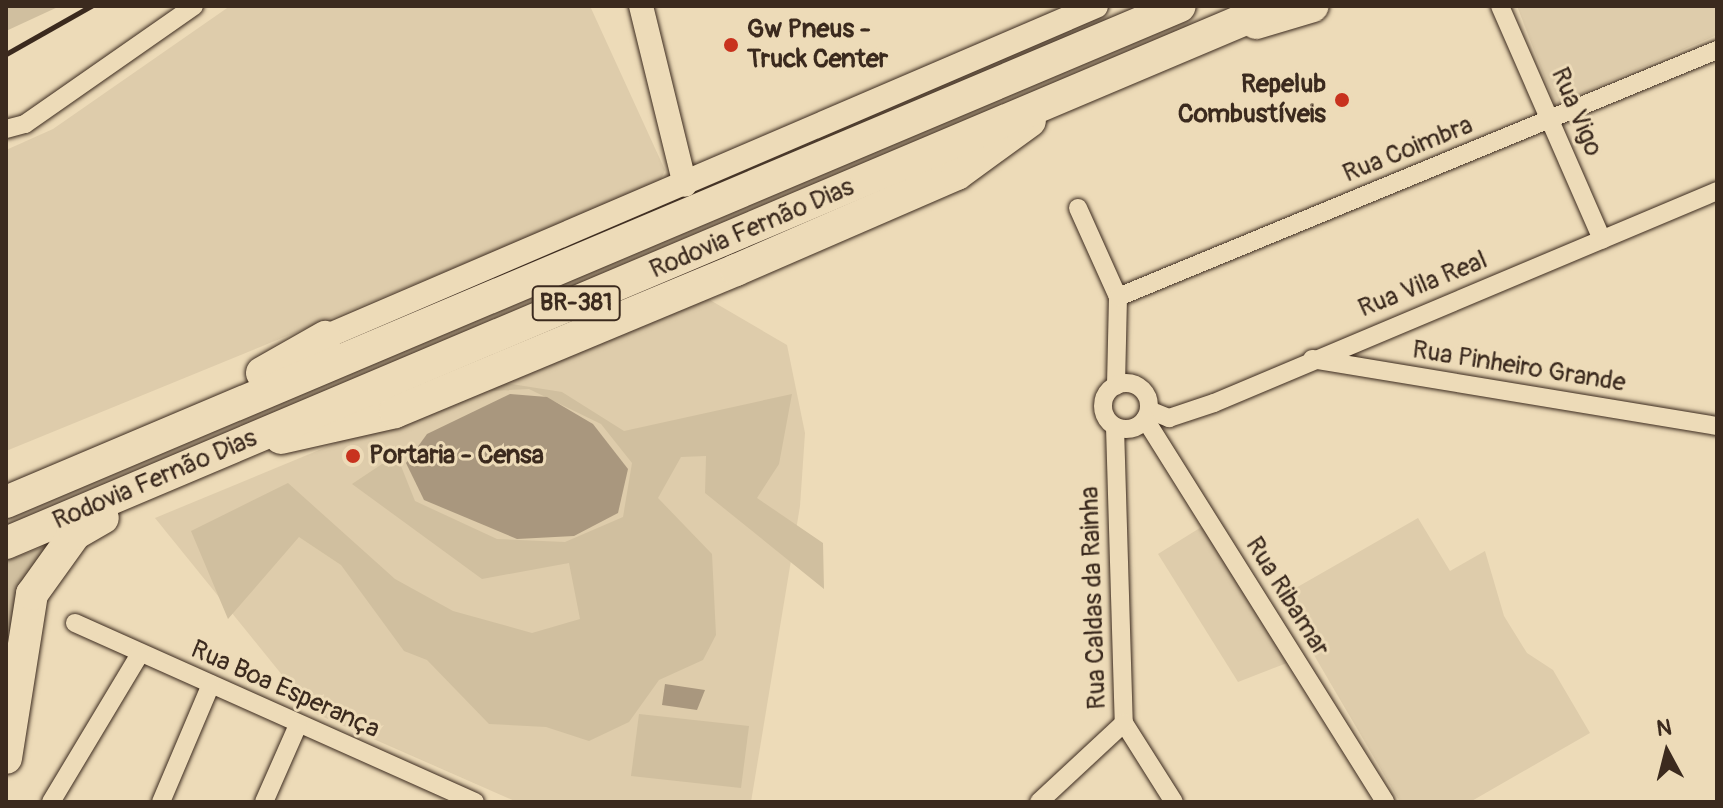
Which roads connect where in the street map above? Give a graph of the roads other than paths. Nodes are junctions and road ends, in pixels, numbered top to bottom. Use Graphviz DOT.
graph roads {
  1 [pos="194,6"];
  2 [pos="641,6"];
  3 [pos="1096,6"];
  4 [pos="1180,6"];
  5 [pos="1276,6"];
  6 [pos="1313,6"];
  7 [pos="1500,6"];
  8 [pos="1188,43"];
  9 [pos="1717,50"];
  10 [pos="1552,118"];
  11 [pos="6,129"];
  12 [pos="685,185"];
  13 [pos="1717,191"];
  14 [pos="1078,208"];
  15 [pos="1602,240"];
  16 [pos="1118,297"];
  17 [pos="325,337"];
  18 [pos="1312,359"];
  19 [pos="1116,386"];
  20 [pos="207,414"];
  21 [pos="1147,414"];
  22 [pos="1717,426"];
  23 [pos="1115,427"];
  24 [pos="174,429"];
  25 [pos="194,464"];
  26 [pos="6,478"];
  27 [pos="6,502"];
  28 [pos="6,543"];
  29 [pos="75,623"];
  30 [pos="140,654"];
  31 [pos="211,684"];
  32 [pos="1124,723"];
  33 [pos="298,725"];
  34 [pos="6,758"];
  35 [pos="51,802"];
  36 [pos="161,802"];
  37 [pos="264,802"];
  38 [pos="475,802"];
  39 [pos="1039,802"];
  40 [pos="1174,802"];
  41 [pos="1385,802"];
  1 -- 11 [label="street"];
  2 -- 12 [label="main road"];
  3 -- 12 [label="main road, BR-381"];
  4 -- 20 [label="highway, Rodovia Fernão Dias / BR-381"];
  5 -- 8 [label="highway"];
  6 -- 8 [label="highway"];
  7 -- 10 [label="street, Rua Vigo"];
  8 -- 25 [label="highway, Rodovia Fernão Dias"];
  9 -- 10 [label="street, Rua Coimbra"];
  10 -- 15 [label="street, Rua Vigo"];
  10 -- 16 [label="street, Rua Coimbra"];
  12 -- 17 [label="main road, BR-381"];
  13 -- 15 [label="street, Rua Vila Real"];
  14 -- 16 [label="street"];
  15 -- 18 [label="street, Rua Vila Real"];
  16 -- 19 [label="street"];
  17 -- 20 [label="highway, BR-381"];
  18 -- 21 [label="street, Rua Vila Real"];
  18 -- 22 [label="street, Rua Pinheiro Grande"];
  19 -- 21 [label="street"];
  19 -- 23 [label="street"];
  20 -- 24 [label="highway, Rodovia Fernão Dias / BR-381"];
  21 -- 23 [label="street"];
  21 -- 41 [label="street, Rua Ribamar"];
  23 -- 32 [label="street, Rua Caldas da Rainha"];
  24 -- 26 [label="highway"];
  24 -- 27 [label="highway, Rodovia Fernão Dias / BR-381"];
  25 -- 28 [label="highway, Rodovia Fernão Dias"];
  25 -- 34 [label="highway"];
  29 -- 30 [label="street, Rua Boa Esperança"];
  30 -- 31 [label="street, Rua Boa Esperança"];
  30 -- 35 [label="street"];
  31 -- 33 [label="street, Rua Boa Esperança"];
  31 -- 36 [label="street"];
  32 -- 39 [label="street"];
  32 -- 40 [label="street, Rua Caldas da Rainha"];
  33 -- 37 [label="street"];
  33 -- 38 [label="street, Rua Boa Esperança"];
}
